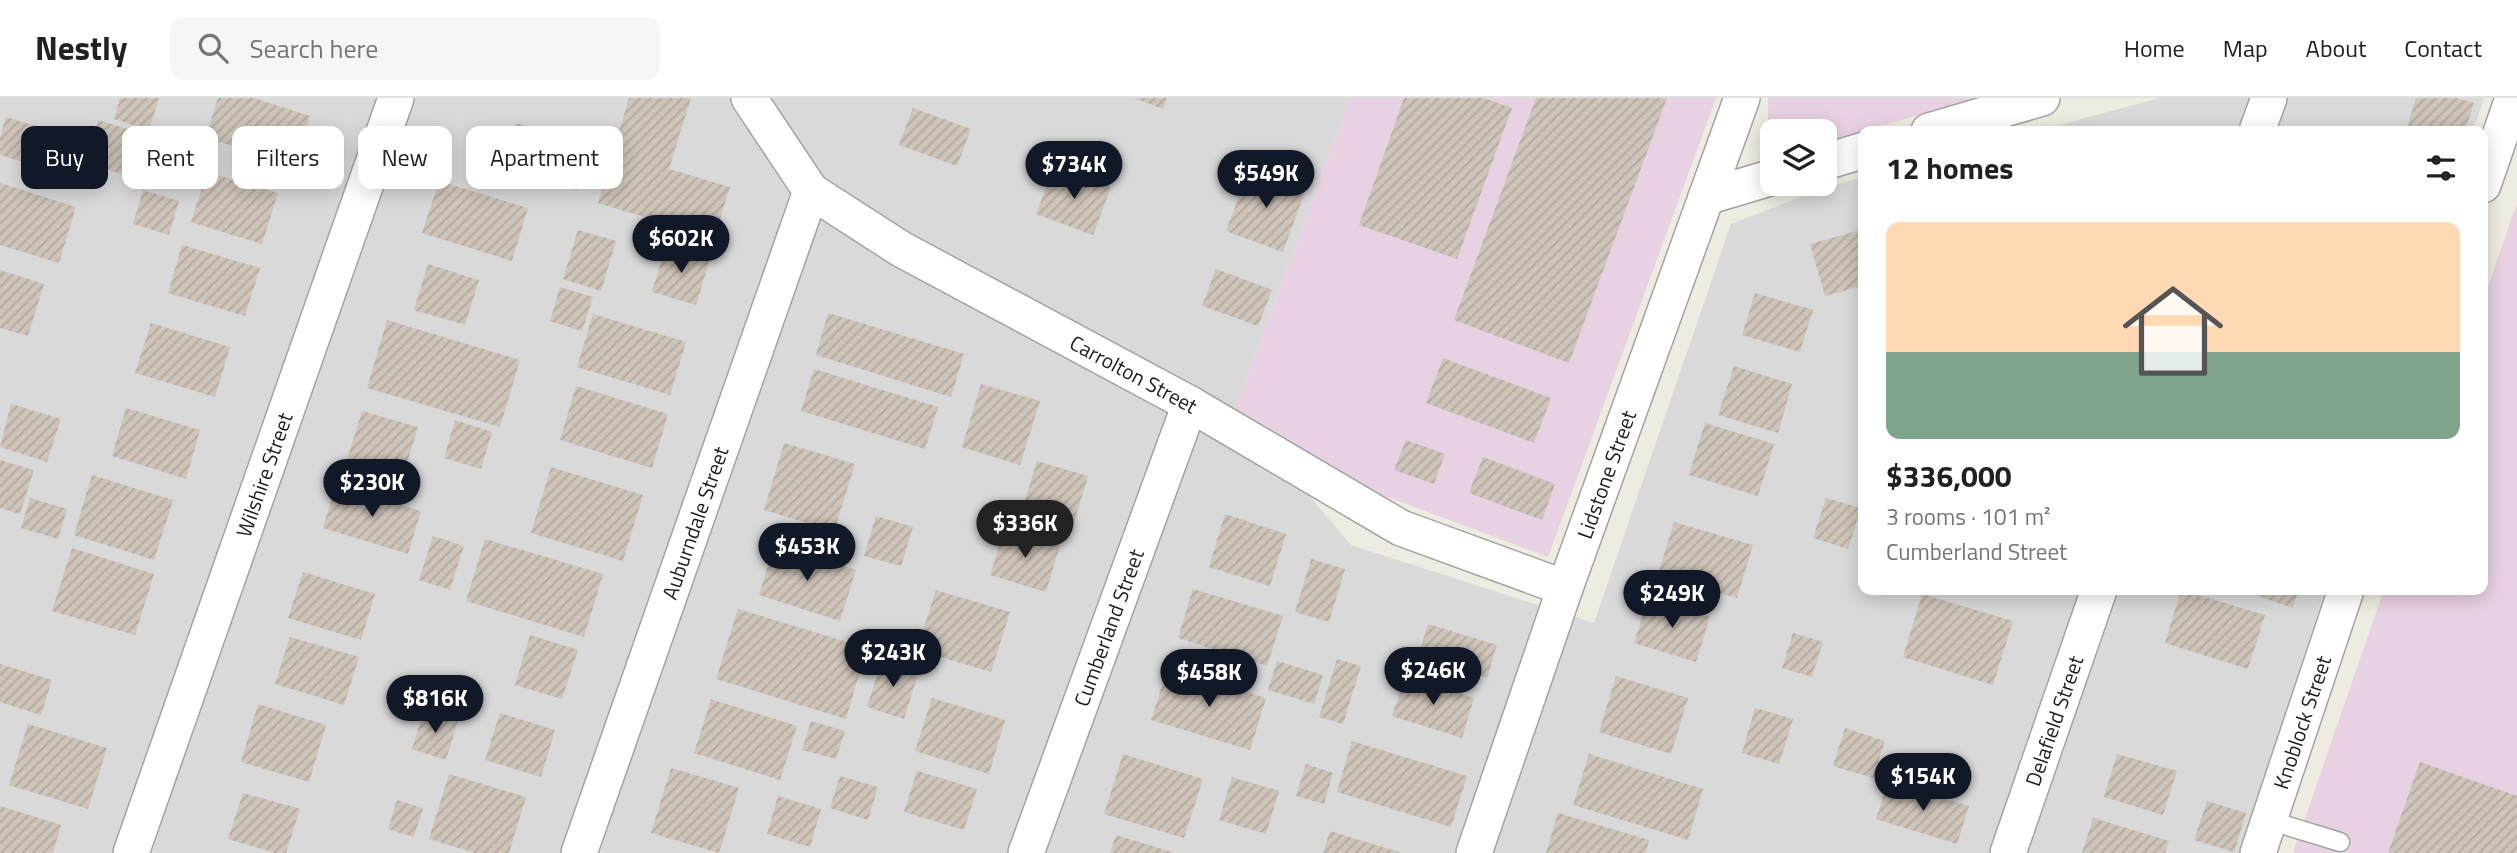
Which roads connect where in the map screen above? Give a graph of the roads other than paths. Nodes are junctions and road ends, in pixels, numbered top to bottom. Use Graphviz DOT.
graph roads {
  1 [pos="396,98"];
  2 [pos="749,98"];
  3 [pos="1742,98"];
  4 [pos="2042,98"];
  5 [pos="2269,98"];
  6 [pos="2512,98"];
  7 [pos="1946,126"];
  8 [pos="2259,126"];
  9 [pos="1858,152"];
  10 [pos="1837,158"];
  11 [pos="2488,170"];
  12 [pos="1760,181"];
  13 [pos="811,191"];
  14 [pos="1706,197"];
  15 [pos="1190,404"];
  16 [pos="1565,588"];
  17 [pos="2097,595"];
  18 [pos="2344,595"];
  19 [pos="2268,820"];
  20 [pos="2340,842"];
  21 [pos="131,853"];
  22 [pos="579,853"];
  23 [pos="1026,853"];
  24 [pos="1474,853"];
  25 [pos="2008,853"];
  26 [pos="2258,853"];
  1 -- 21 [label="street, Wilshire Street"];
  2 -- 13 [label="street, Carrolton Street"];
  3 -- 14 [label="street, Lidstone Street"];
  4 -- 7 [label="street"];
  5 -- 8 [label="street"];
  6 -- 11 [label="street"];
  9 -- 10 [label="street"];
  12 -- 14 [label="street"];
  13 -- 15 [label="street, Carrolton Street"];
  13 -- 22 [label="street, Auburndale Street"];
  14 -- 16 [label="street, Lidstone Street"];
  15 -- 16 [label="street, Carrolton Street"];
  15 -- 23 [label="street, Cumberland Street"];
  16 -- 24 [label="street, Lidstone Street"];
  17 -- 25 [label="street, Delafield Street"];
  18 -- 19 [label="street, Knoblock Street"];
  19 -- 20 [label="lane"];
  19 -- 26 [label="street, Knoblock Street"];
}
